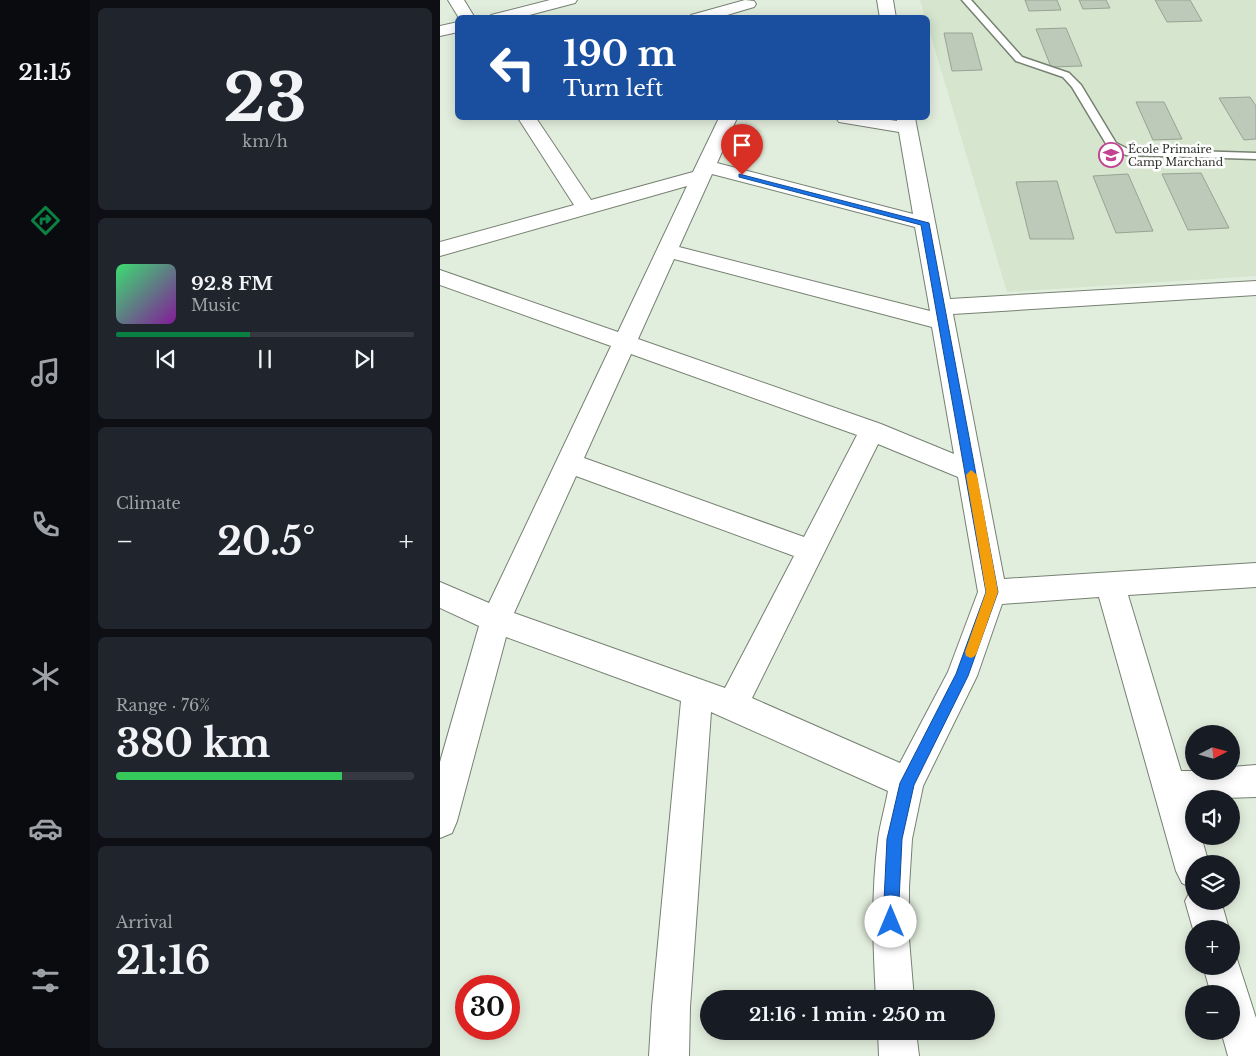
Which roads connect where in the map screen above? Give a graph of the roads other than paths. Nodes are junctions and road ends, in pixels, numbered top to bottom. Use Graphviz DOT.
graph roads {
  1 [pos="456,0"];
  2 [pos="569,0"];
  3 [pos="885,0"];
  4 [pos="966,0"];
  5 [pos="750,7"];
  6 [pos="465,15"];
  7 [pos="509,15"];
  8 [pos="711,15"];
  9 [pos="888,15"];
  10 [pos="455,28"];
  11 [pos="440,31"];
  12 [pos="536,120"];
  13 [pos="727,120"];
  14 [pos="870,120"];
  15 [pos="907,123"];
  16 [pos="1256,156"];
  17 [pos="703,171"];
  18 [pos="586,208"];
  19 [pos="925,223"];
  20 [pos="442,244"];
  21 [pos="666,250"];
  22 [pos="440,277"];
  23 [pos="1256,288"];
  24 [pos="942,315"];
  25 [pos="624,344"];
  26 [pos="872,431"];
  27 [pos="568,463"];
  28 [pos="970,471"];
  29 [pos="811,551"];
  30 [pos="1256,575"];
  31 [pos="1110,585"];
  32 [pos="992,592"];
  33 [pos="440,594"];
  34 [pos="496,620"];
  35 [pos="697,691"];
  36 [pos="732,705"];
  37 [pos="1256,781"];
  38 [pos="907,783"];
  39 [pos="1170,788"];
  40 [pos="440,821"];
  41 [pos="1190,855"];
  42 [pos="894,990"];
  43 [pos="1240,1029"];
  44 [pos="898,1040"];
  45 [pos="668,1056"];
  46 [pos="899,1056"];
  47 [pos="1248,1056"];
  1 -- 6 [label="street"];
  2 -- 7 [label="street"];
  3 -- 9 [label="street"];
  4 -- 16 [label="lane"];
  5 -- 8 [label="street"];
  10 -- 11 [label="street"];
  12 -- 18 [label="street"];
  13 -- 17 [label="street"];
  14 -- 15 [label="street"];
  15 -- 19 [label="street"];
  17 -- 18 [label="street"];
  17 -- 19 [label="street"];
  17 -- 21 [label="street"];
  18 -- 20 [label="street"];
  19 -- 24 [label="street"];
  21 -- 24 [label="street"];
  21 -- 25 [label="street"];
  22 -- 25 [label="street"];
  23 -- 24 [label="street"];
  24 -- 28 [label="street"];
  25 -- 26 [label="street"];
  25 -- 27 [label="street"];
  26 -- 28 [label="street"];
  26 -- 29 [label="street"];
  27 -- 29 [label="street"];
  27 -- 34 [label="street"];
  28 -- 32 [label="street"];
  29 -- 36 [label="street"];
  30 -- 31 [label="street"];
  31 -- 32 [label="street"];
  31 -- 39 [label="street"];
  32 -- 38 [label="street"];
  33 -- 34 [label="street"];
  34 -- 35 [label="street"];
  34 -- 40 [label="street"];
  35 -- 36 [label="street"];
  35 -- 45 [label="street"];
  36 -- 38 [label="street"];
  37 -- 39 [label="street"];
  38 -- 42 [label="street"];
  39 -- 41 [label="street"];
  43 -- 47 [label="street"];
  44 -- 46 [label="street"];
}
